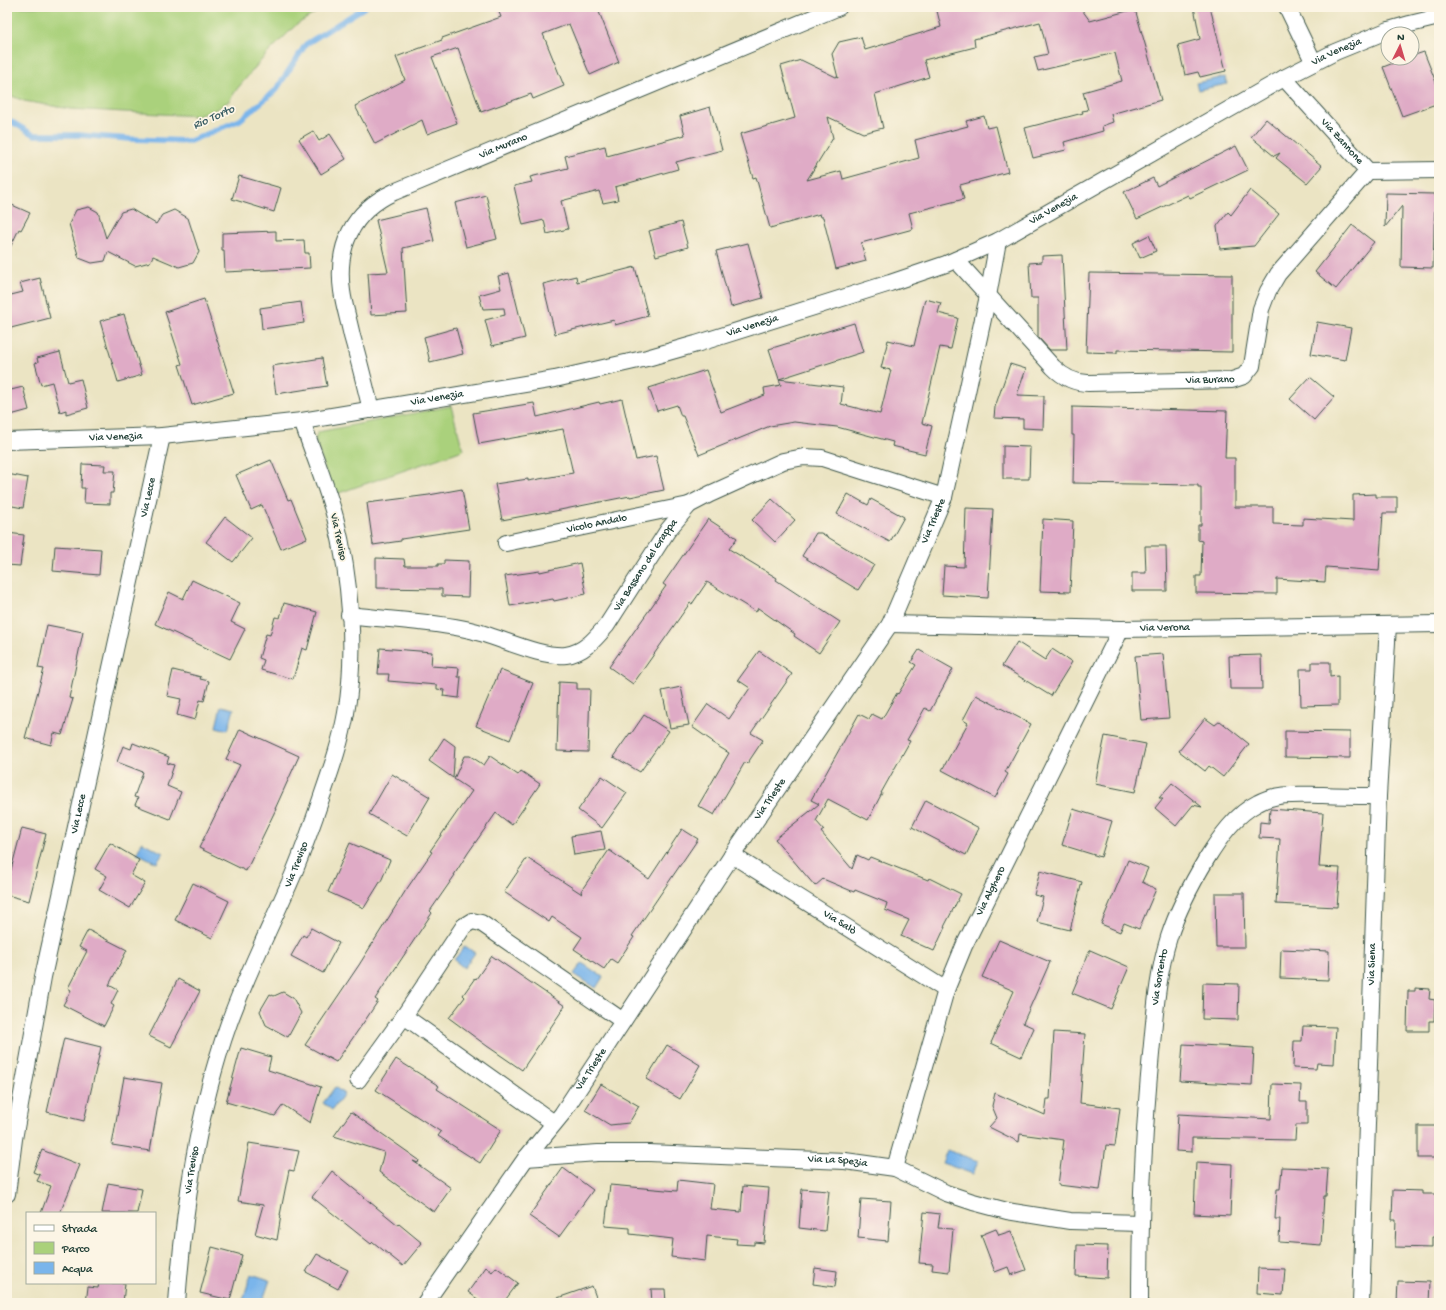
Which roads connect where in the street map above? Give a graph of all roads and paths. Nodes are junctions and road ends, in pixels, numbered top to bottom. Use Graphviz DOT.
graph roads {
  1 [pos="839,7"];
  2 [pos="1287,7"];
  3 [pos="1439,17"];
  4 [pos="1314,63"];
  5 [pos="1284,78"];
  6 [pos="1439,170"];
  7 [pos="1368,171"];
  8 [pos="998,241"];
  9 [pos="956,260"];
  10 [pos="988,296"];
  11 [pos="371,410"];
  12 [pos="302,421"];
  13 [pos="162,436"];
  14 [pos="7,441"];
  15 [pos="944,497"];
  16 [pos="689,505"];
  17 [pos="506,543"];
  18 [pos="349,615"];
  19 [pos="890,624"];
  20 [pos="1439,624"];
  21 [pos="1388,625"];
  22 [pos="1121,629"];
  23 [pos="1378,796"];
  24 [pos="732,855"];
  25 [pos="946,990"];
  26 [pos="404,1016"];
  27 [pos="623,1021"];
  28 [pos="358,1080"];
  29 [pos="554,1123"];
  30 [pos="10,1138"];
  31 [pos="526,1158"];
  32 [pos="895,1168"];
  33 [pos="7,1194"];
  34 [pos="1140,1223"];
  35 [pos="177,1303"];
  36 [pos="425,1303"];
  37 [pos="1140,1303"];
  38 [pos="1361,1303"];
  1 -- 11 [label="street, Via Murano"];
  2 -- 4 [label="street"];
  3 -- 4 [label="street, Via Venezia"];
  4 -- 5 [label="street, Via Venezia"];
  5 -- 7 [label="street, Via Zannone"];
  5 -- 8 [label="street, Via Venezia"];
  6 -- 7 [label="street, Via Zannone"];
  7 -- 10 [label="street, Via Burano"];
  8 -- 9 [label="street, Via Venezia"];
  8 -- 10 [label="street, Via Trieste"];
  9 -- 10 [label="street, Via Burano"];
  9 -- 11 [label="street, Via Venezia"];
  10 -- 15 [label="street, Via Trieste"];
  11 -- 12 [label="street, Via Venezia"];
  12 -- 13 [label="street, Via Venezia"];
  12 -- 18 [label="street, Via Treviso"];
  13 -- 14 [label="street, Via Venezia"];
  13 -- 30 [label="street, Via Lecce"];
  15 -- 16 [label="street, Via Bassano del Grappa"];
  15 -- 19 [label="street, Via Trieste"];
  16 -- 17 [label="street, Vicolo Andalo"];
  16 -- 18 [label="street, Via Bassano del Grappa"];
  18 -- 35 [label="street, Via Treviso"];
  19 -- 22 [label="street, Via Verona"];
  19 -- 24 [label="street, Via Trieste"];
  20 -- 21 [label="street, Via Verona"];
  21 -- 22 [label="street, Via Verona"];
  21 -- 23 [label="street, Via Siena"];
  22 -- 25 [label="street, Via Alghero"];
  23 -- 34 [label="street, Via Sorrento"];
  23 -- 38 [label="street, Via Siena"];
  24 -- 25 [label="street, Via Salò"];
  24 -- 27 [label="street, Via Trieste"];
  25 -- 32 [label="street, Via Alghero"];
  26 -- 27 [label="street"];
  26 -- 28 [label="street"];
  26 -- 29 [label="street"];
  27 -- 29 [label="street, Via Trieste"];
  29 -- 31 [label="street, Via Trieste"];
  30 -- 33 [label="street, Via Lecce"];
  31 -- 32 [label="street, Via La Spezia"];
  31 -- 36 [label="street, Via Trieste"];
  32 -- 34 [label="street, Via La Spezia"];
  34 -- 37 [label="street, Via Sorrento"];
}
